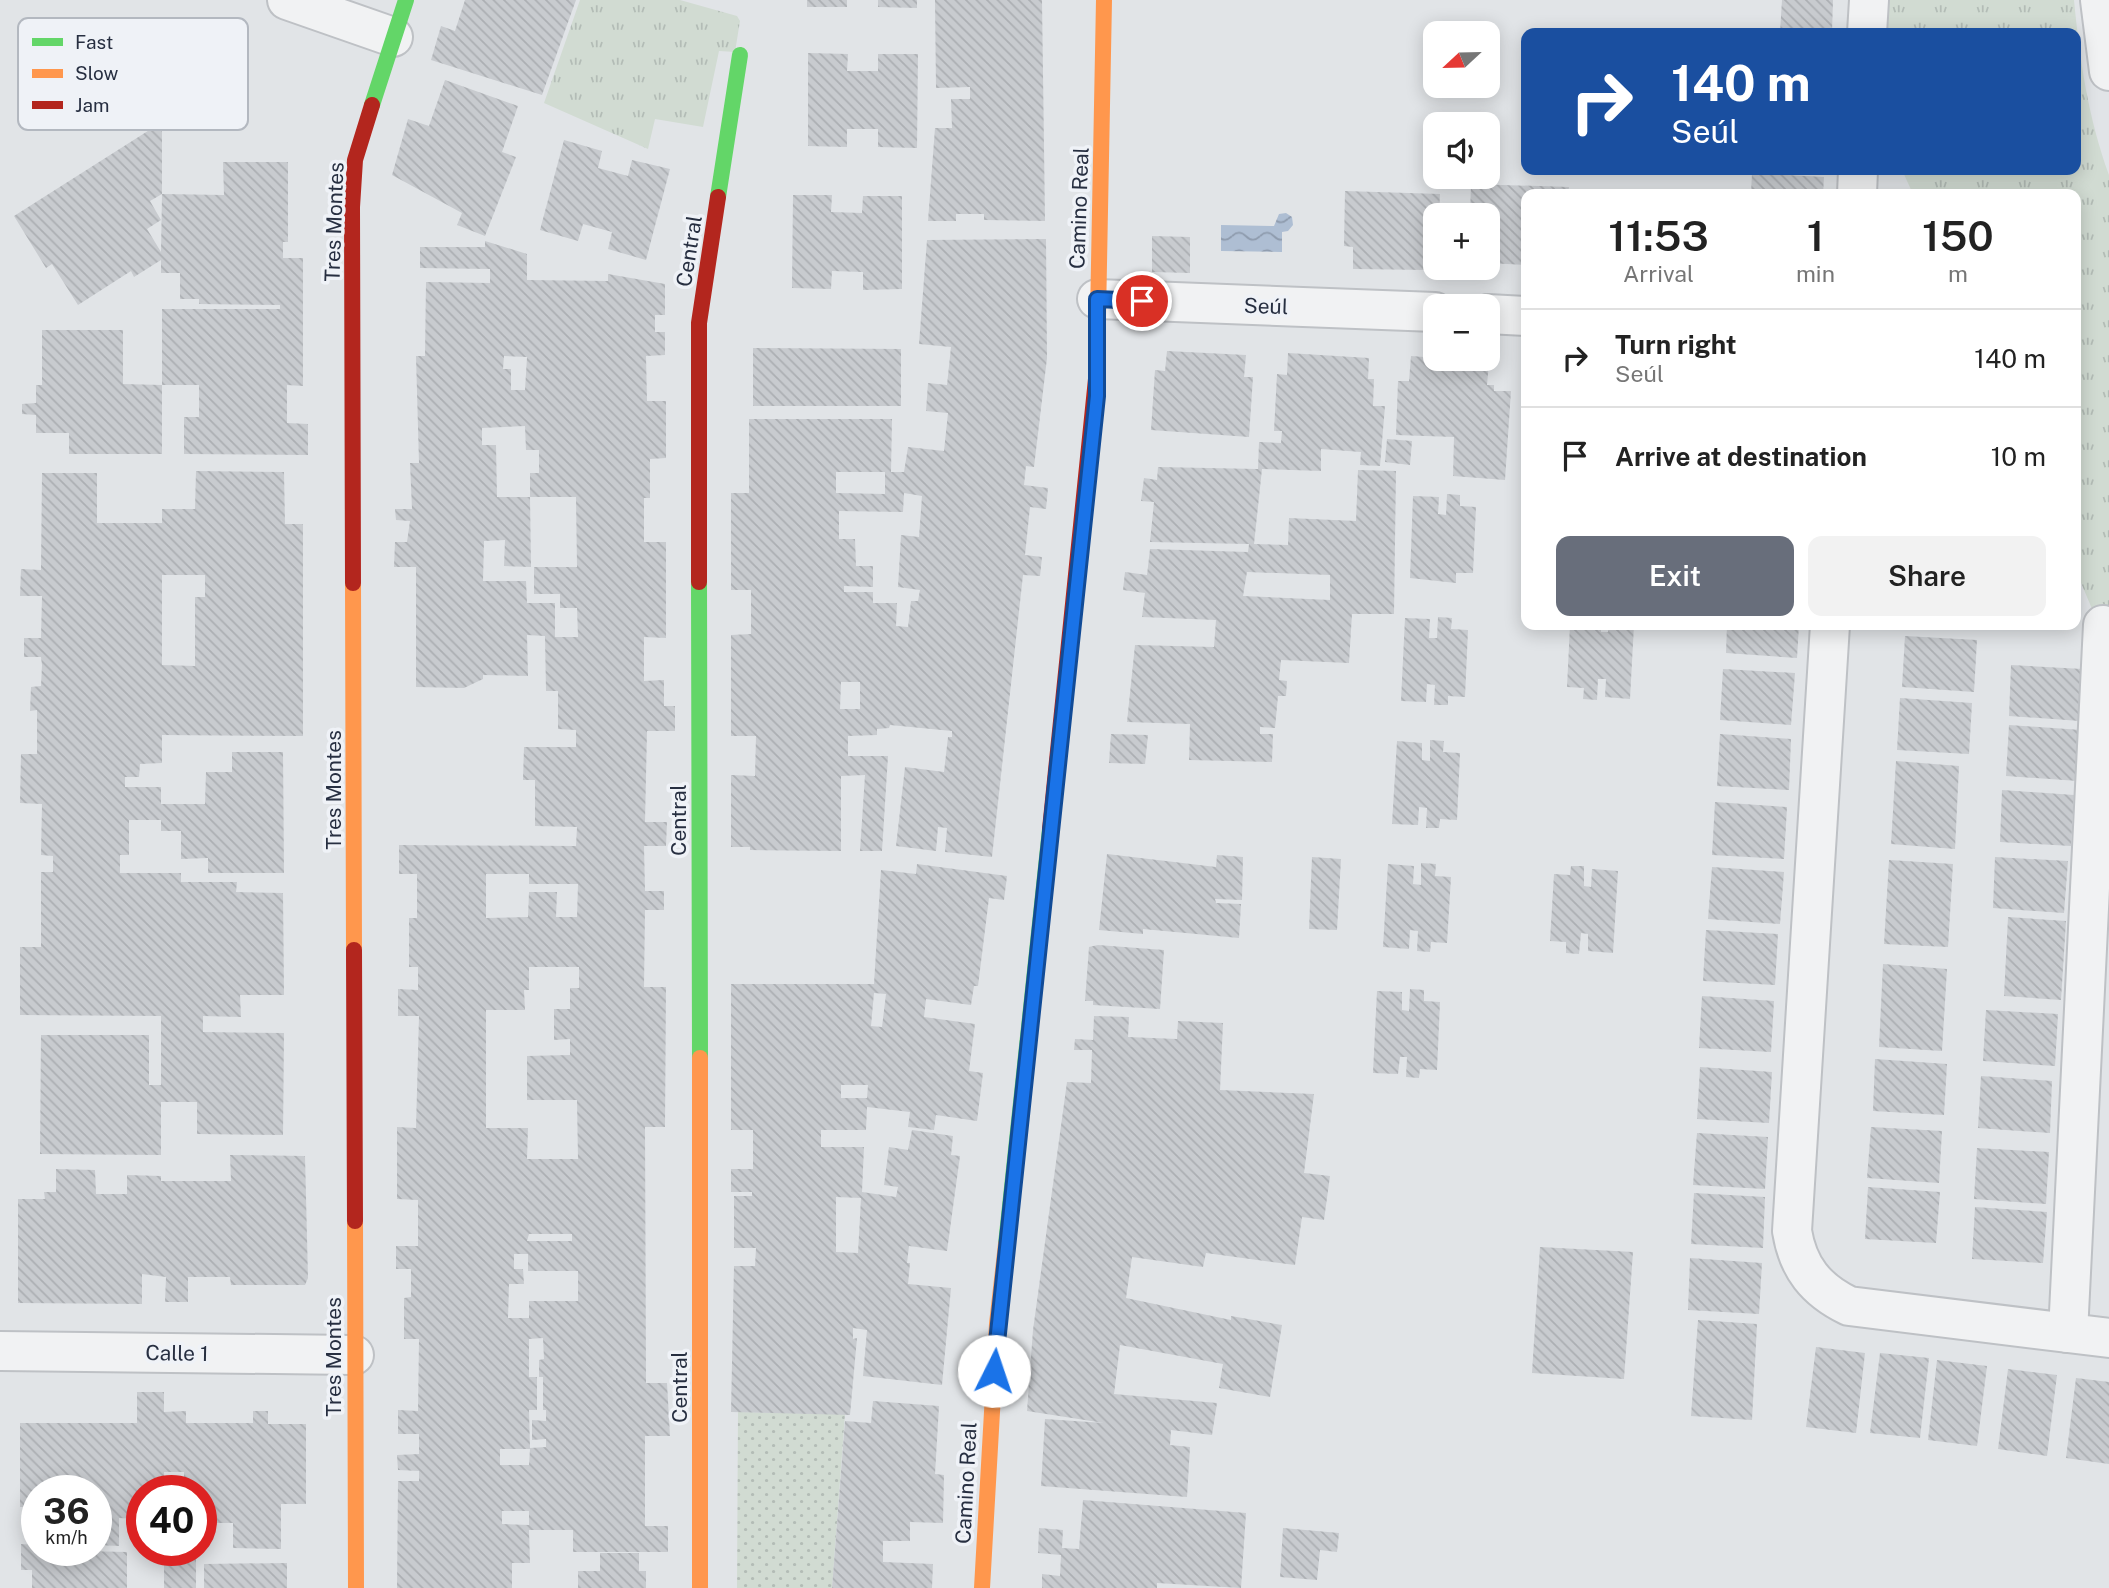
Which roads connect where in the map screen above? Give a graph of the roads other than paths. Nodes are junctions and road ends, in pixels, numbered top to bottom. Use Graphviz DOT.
graph roads {
  1 [pos="287,0"];
  2 [pos="407,0"];
  3 [pos="1104,0"];
  4 [pos="1869,0"];
  5 [pos="2100,0"];
  6 [pos="1867,28"];
  7 [pos="393,37"];
  8 [pos="740,55"];
  9 [pos="2109,71"];
  10 [pos="1097,299"];
  11 [pos="1423,312"];
  12 [pos="1500,315"];
  13 [pos="1521,316"];
  14 [pos="2096,623"];
  15 [pos="1830,630"];
  16 [pos="2068,1333"];
  17 [pos="2109,1338"];
  18 [pos="0,1351"];
  19 [pos="354,1355"];
  20 [pos="356,1588"];
  21 [pos="700,1588"];
  22 [pos="982,1588"];
  1 -- 7 [label="street"];
  2 -- 7 [label="street, Tres Montes"];
  3 -- 10 [label="street, Camino Real"];
  4 -- 6 [label="street"];
  5 -- 9 [label="street"];
  7 -- 19 [label="street, Tres Montes"];
  8 -- 21 [label="street, Central"];
  10 -- 11 [label="street, Seúl"];
  10 -- 22 [label="street, Camino Real"];
  12 -- 13 [label="street"];
  14 -- 16 [label="street"];
  15 -- 16 [label="street"];
  16 -- 17 [label="street"];
  18 -- 19 [label="street, Calle 1"];
  19 -- 20 [label="street, Tres Montes"];
}
